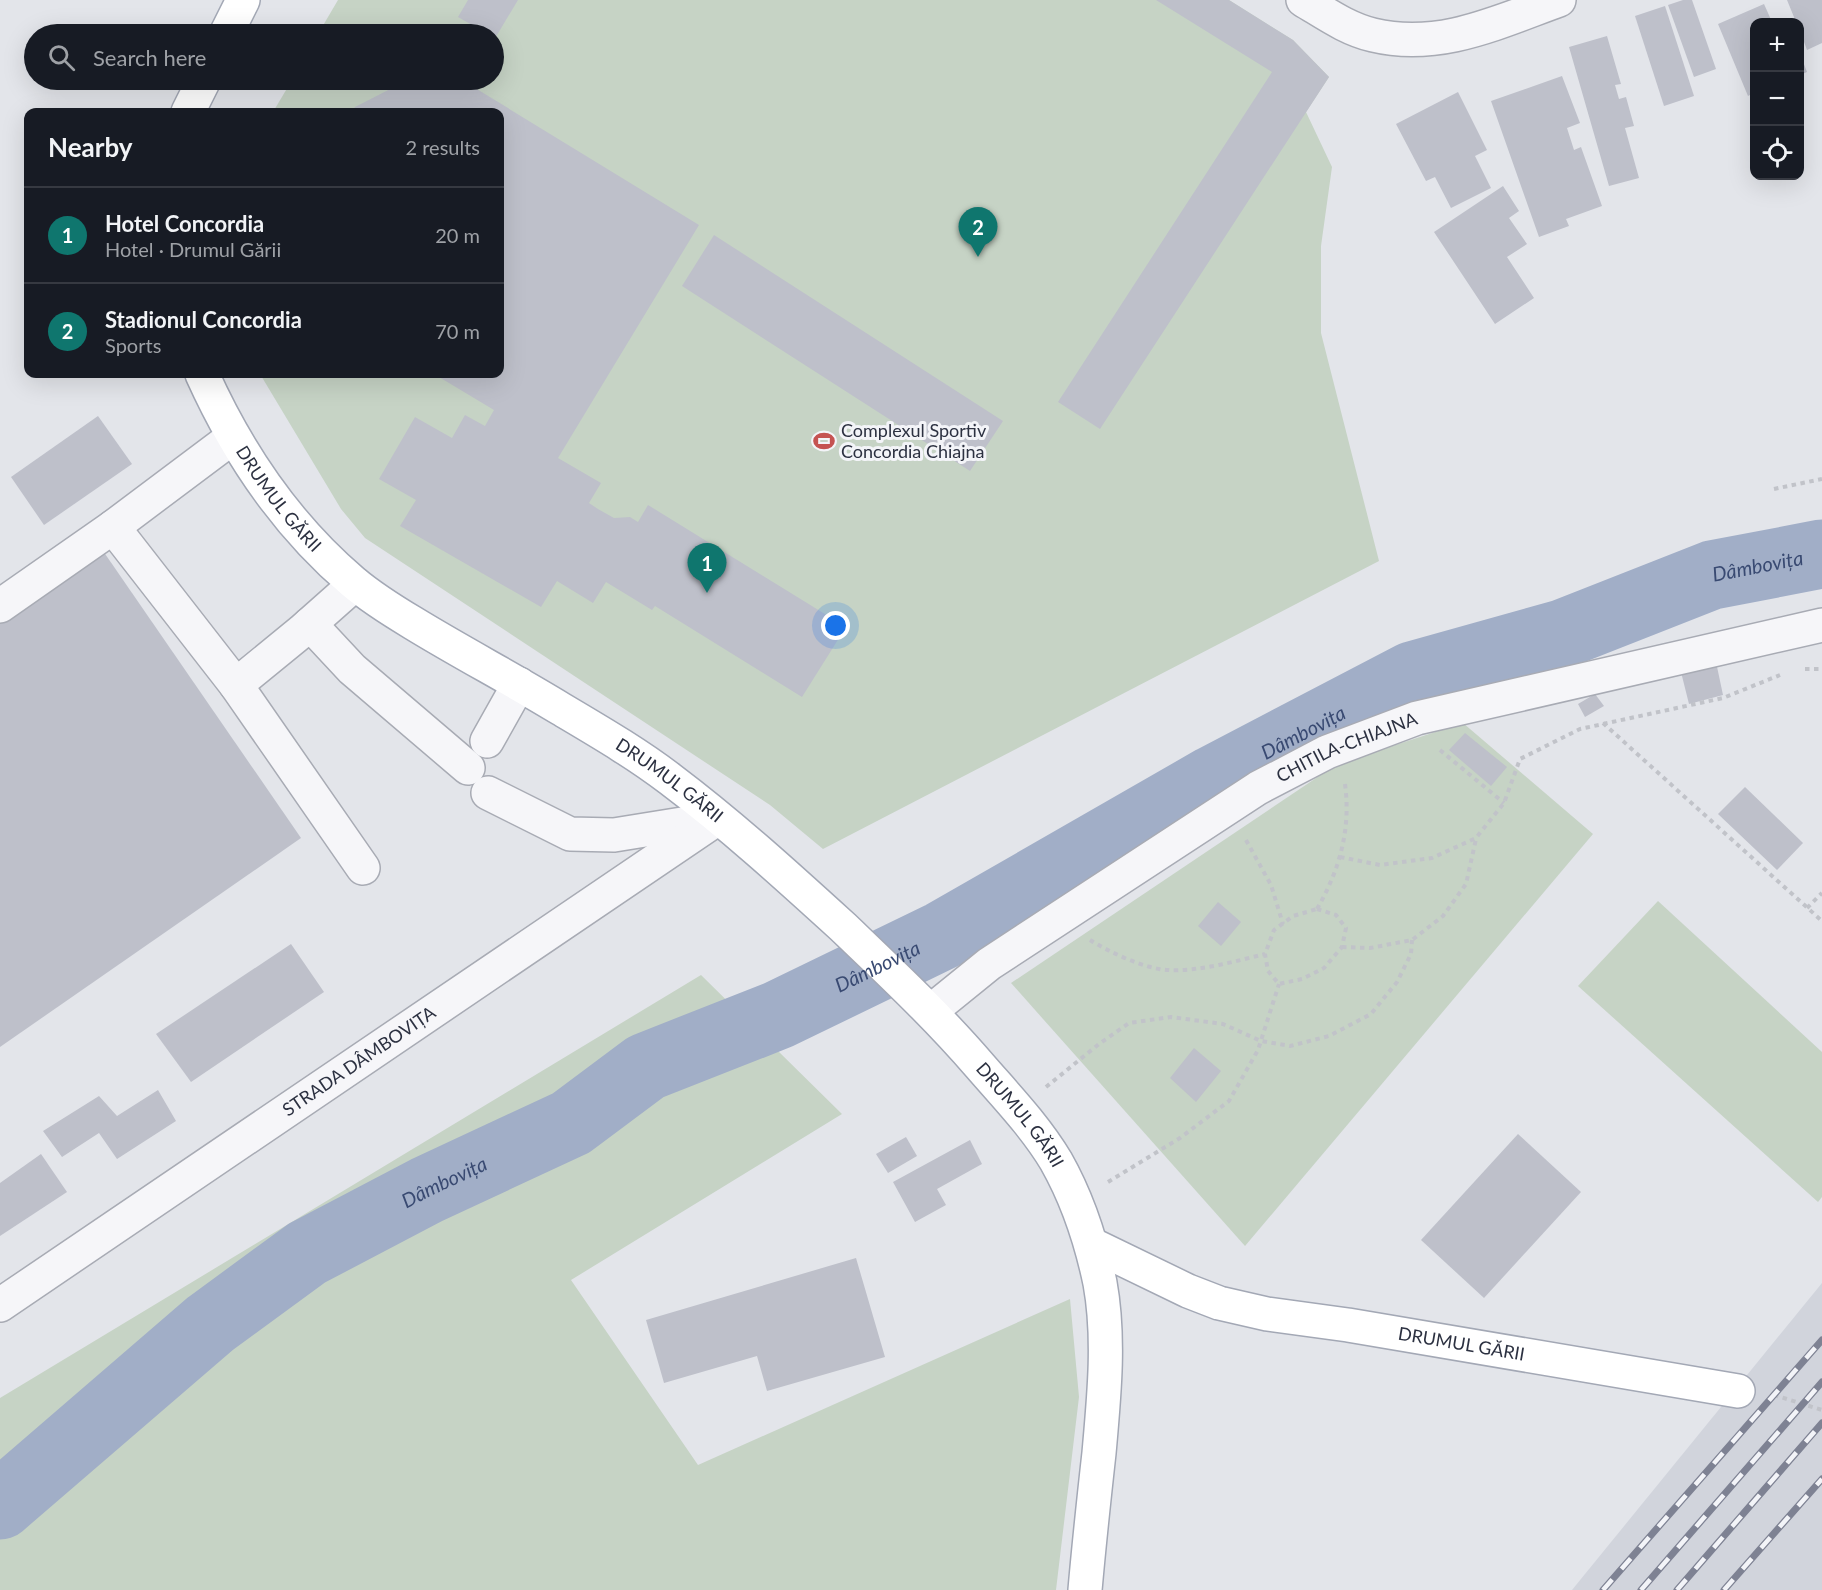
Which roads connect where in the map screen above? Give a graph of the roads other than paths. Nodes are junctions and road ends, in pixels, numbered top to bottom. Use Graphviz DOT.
graph roads {
  1 [pos="243,0"];
  2 [pos="1303,0"];
  3 [pos="1559,0"];
  4 [pos="231,24"];
  5 [pos="199,90"];
  6 [pos="190,108"];
  7 [pos="204,378"];
  8 [pos="233,437"];
  9 [pos="113,527"];
  10 [pos="355,584"];
  11 [pos="0,606"];
  12 [pos="310,624"];
  13 [pos="1822,625"];
  14 [pos="519,684"];
  15 [pos="236,685"];
  16 [pos="487,741"];
  17 [pos="468,768"];
  18 [pos="488,793"];
  19 [pos="718,818"];
  20 [pos="363,868"];
  21 [pos="925,1005"];
  22 [pos="1090,1244"];
  23 [pos="0,1305"];
  24 [pos="1738,1391"];
  25 [pos="1085,1590"];
  1 -- 4 [label="main road"];
  2 -- 3 [label="street"];
  5 -- 6 [label="main road"];
  7 -- 8 [label="main road, DRUMUL GĂRII"];
  8 -- 9 [label="street"];
  8 -- 10 [label="main road, DRUMUL GĂRII"];
  9 -- 11 [label="street"];
  9 -- 15 [label="street"];
  10 -- 12 [label="street"];
  10 -- 14 [label="main road, DRUMUL GĂRII"];
  12 -- 15 [label="street"];
  12 -- 17 [label="street"];
  13 -- 21 [label="street, CHITILA-CHIAJNA"];
  14 -- 16 [label="street"];
  14 -- 19 [label="main road, DRUMUL GĂRII"];
  15 -- 20 [label="street"];
  18 -- 19 [label="street"];
  19 -- 21 [label="main road, DRUMUL GĂRII"];
  19 -- 23 [label="street, STRADA DÂMBOVIȚA"];
  21 -- 22 [label="main road, DRUMUL GĂRII"];
  22 -- 24 [label="main road, DRUMUL GĂRII"];
  22 -- 25 [label="main road, DRUMUL GĂRII"];
}
